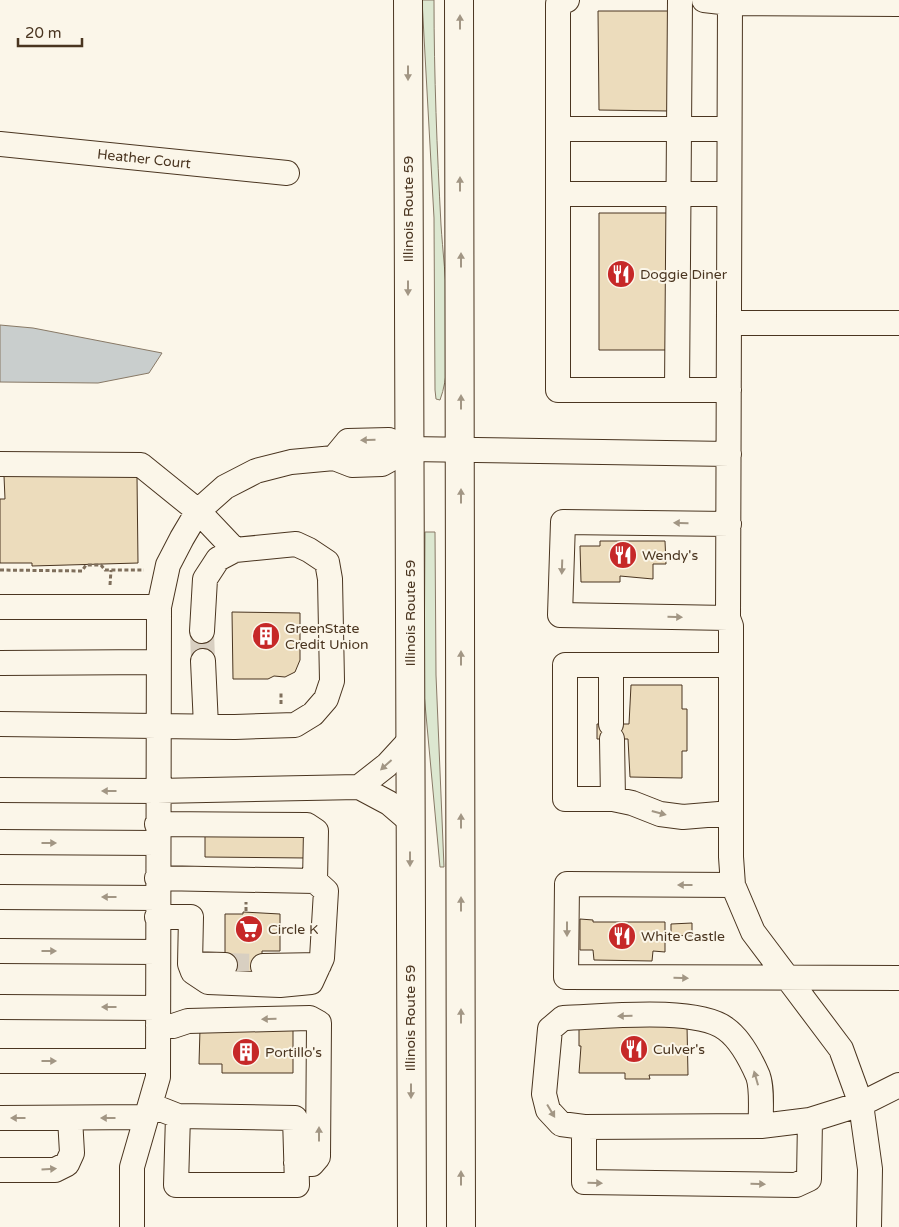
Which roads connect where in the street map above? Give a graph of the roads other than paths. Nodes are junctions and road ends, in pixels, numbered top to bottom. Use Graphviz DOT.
graph roads {
  1 [pos="408,0"];
  2 [pos="460,0"];
  3 [pos="567,0"];
  4 [pos="680,0"];
  5 [pos="704,0"];
  6 [pos="730,2"];
  7 [pos="899,4"];
  8 [pos="679,128"];
  9 [pos="558,129"];
  10 [pos="729,129"];
  11 [pos="0,144"];
  12 [pos="287,173"];
  13 [pos="558,194"];
  14 [pos="679,194"];
  15 [pos="729,194"];
  16 [pos="729,323"];
  17 [pos="899,323"];
  18 [pos="676,390"];
  19 [pos="729,390"];
  20 [pos="409,449"];
  21 [pos="461,451"];
  22 [pos="728,454"];
  23 [pos="0,464"];
  24 [pos="198,511"];
  25 [pos="729,524"];
  26 [pos="235,550"];
  27 [pos="0,607"];
  28 [pos="159,607"];
  29 [pos="728,618"];
  30 [pos="202,631"];
  31 [pos="202,661"];
  32 [pos="158,662"];
  33 [pos="0,663"];
  34 [pos="611,665"];
  35 [pos="731,665"];
  36 [pos="0,724"];
  37 [pos="158,726"];
  38 [pos="206,726"];
  39 [pos="410,740"];
  40 [pos="359,787"];
  41 [pos="0,790"];
  42 [pos="157,791"];
  43 [pos="612,799"];
  44 [pos="731,813"];
  45 [pos="410,821"];
  46 [pos="157,833"];
  47 [pos="0,842"];
  48 [pos="315,881"];
  49 [pos="734,884"];
  50 [pos="0,897"];
  51 [pos="157,897"];
  52 [pos="0,951"];
  53 [pos="158,952"];
  54 [pos="190,964"];
  55 [pos="225,965"];
  56 [pos="319,965"];
  57 [pos="263,966"];
  58 [pos="899,978"];
  59 [pos="788,979"];
  60 [pos="0,1007"];
  61 [pos="158,1017"];
  62 [pos="0,1061"];
  63 [pos="158,1061"];
  64 [pos="899,1085"];
  65 [pos="861,1104"];
  66 [pos="148,1111"];
  67 [pos="178,1116"];
  68 [pos="0,1118"];
  69 [pos="70,1118"];
  70 [pos="810,1120"];
  71 [pos="761,1126"];
  72 [pos="584,1127"];
  73 [pos="296,1163"];
  74 [pos="0,1170"];
  75 [pos="132,1227"];
  76 [pos="412,1227"];
  77 [pos="461,1227"];
  78 [pos="869,1227"];
  1 -- 20 [label="main road, Illinois Route 59, one-way"];
  21 -- 2 [label="main road, one-way"];
  3 -- 9 [label="street"];
  4 -- 8 [label="street"];
  5 -- 6 [label="street"];
  6 -- 7 [label="street"];
  6 -- 10 [label="street"];
  8 -- 9 [label="street"];
  8 -- 10 [label="street"];
  8 -- 14 [label="street"];
  9 -- 13 [label="street"];
  10 -- 15 [label="street"];
  11 -- 12 [label="street, Heather Court"];
  13 -- 14 [label="street"];
  13 -- 18 [label="street"];
  14 -- 15 [label="street"];
  14 -- 18 [label="street"];
  15 -- 16 [label="street"];
  16 -- 17 [label="street"];
  16 -- 19 [label="street"];
  18 -- 19 [label="street"];
  19 -- 22 [label="street"];
  20 -- 21 [label="street"];
  20 -- 24 [label="street"];
  20 -- 39 [label="main road, Illinois Route 59"];
  21 -- 22 [label="street"];
  77 -- 21 [label="main road, one-way"];
  22 -- 25 [label="street"];
  23 -- 24 [label="street"];
  24 -- 26 [label="street"];
  24 -- 28 [label="street"];
  25 -- 29 [label="street"];
  25 -- 29 [label="street, one-way"];
  26 -- 30 [label="street"];
  26 -- 38 [label="street"];
  27 -- 28 [label="street"];
  28 -- 32 [label="street"];
  29 -- 35 [label="street"];
  31 -- 38 [label="street"];
  32 -- 33 [label="street"];
  32 -- 37 [label="street"];
  34 -- 35 [label="street"];
  34 -- 43 [label="street"];
  34 -- 43 [label="street"];
  35 -- 44 [label="street"];
  36 -- 37 [label="street"];
  37 -- 38 [label="street"];
  37 -- 42 [label="street"];
  39 -- 40 [label="street, one-way"];
  39 -- 45 [label="main road, Illinois Route 59"];
  40 -- 42 [label="street"];
  40 -- 45 [label="street"];
  42 -- 41 [label="street, one-way"];
  42 -- 46 [label="street"];
  43 -- 44 [label="street, one-way"];
  44 -- 49 [label="street"];
  45 -- 76 [label="main road, Illinois Route 59, one-way"];
  47 -- 46 [label="street, one-way"];
  46 -- 48 [label="street"];
  46 -- 51 [label="street"];
  48 -- 51 [label="street"];
  48 -- 56 [label="street"];
  49 -- 59 [label="street"];
  49 -- 59 [label="street, one-way"];
  51 -- 50 [label="street, one-way"];
  51 -- 53 [label="street"];
  51 -- 54 [label="street"];
  52 -- 53 [label="street, one-way"];
  53 -- 61 [label="street"];
  54 -- 55 [label="street"];
  54 -- 56 [label="street"];
  56 -- 57 [label="street"];
  58 -- 59 [label="street"];
  59 -- 65 [label="street"];
  61 -- 60 [label="street, one-way"];
  61 -- 63 [label="street"];
  73 -- 61 [label="street, one-way"];
  62 -- 63 [label="street, one-way"];
  63 -- 66 [label="street"];
  64 -- 65 [label="street"];
  65 -- 70 [label="street"];
  65 -- 78 [label="street"];
  66 -- 67 [label="street"];
  66 -- 69 [label="street, one-way"];
  66 -- 75 [label="street"];
  67 -- 73 [label="street"];
  67 -- 73 [label="street"];
  69 -- 68 [label="street, one-way"];
  74 -- 69 [label="street, one-way"];
  70 -- 71 [label="street"];
  72 -- 70 [label="street, one-way"];
  71 -- 72 [label="street"];
  71 -- 72 [label="street, one-way"];
}
